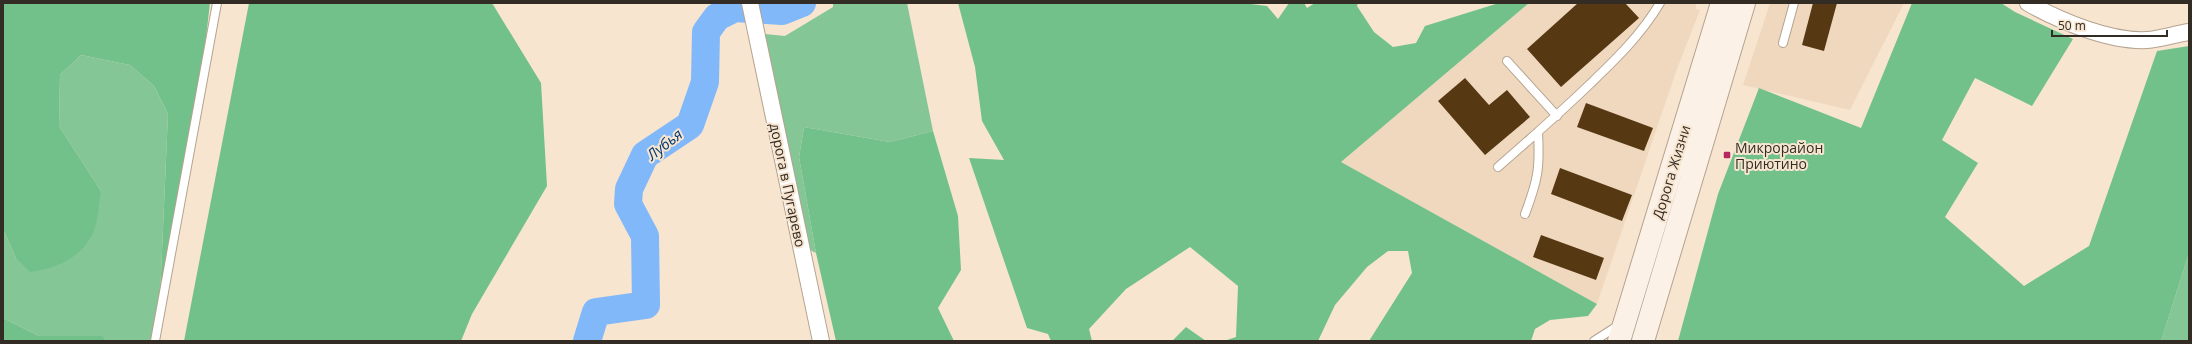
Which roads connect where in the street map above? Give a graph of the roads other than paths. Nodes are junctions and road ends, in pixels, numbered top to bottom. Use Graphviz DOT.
graph roads {
  1 [pos="217,3"];
  2 [pos="750,3"];
  3 [pos="1660,3"];
  4 [pos="1722,3"];
  5 [pos="1744,3"];
  6 [pos="1794,3"];
  7 [pos="2028,3"];
  8 [pos="2189,32"];
  9 [pos="1783,43"];
  10 [pos="1507,61"];
  11 [pos="1557,116"];
  12 [pos="1538,132"];
  13 [pos="1498,167"];
  14 [pos="1525,214"];
  15 [pos="1622,331"];
  16 [pos="155,341"];
  17 [pos="821,341"];
  18 [pos="1594,341"];
  19 [pos="1643,341"];
  1 -- 16 [label="lane"];
  2 -- 17 [label="street, дорога в Пугарево"];
  3 -- 11 [label="lane"];
  4 -- 15 [label="main road, Дорога Жизни"];
  5 -- 19 [label="main road, Дорога Жизни"];
  6 -- 9 [label="lane"];
  7 -- 8 [label="street"];
  10 -- 11 [label="lane"];
  11 -- 12 [label="lane"];
  12 -- 13 [label="lane"];
  12 -- 14 [label="lane"];
  15 -- 18 [label="lane"];
}
